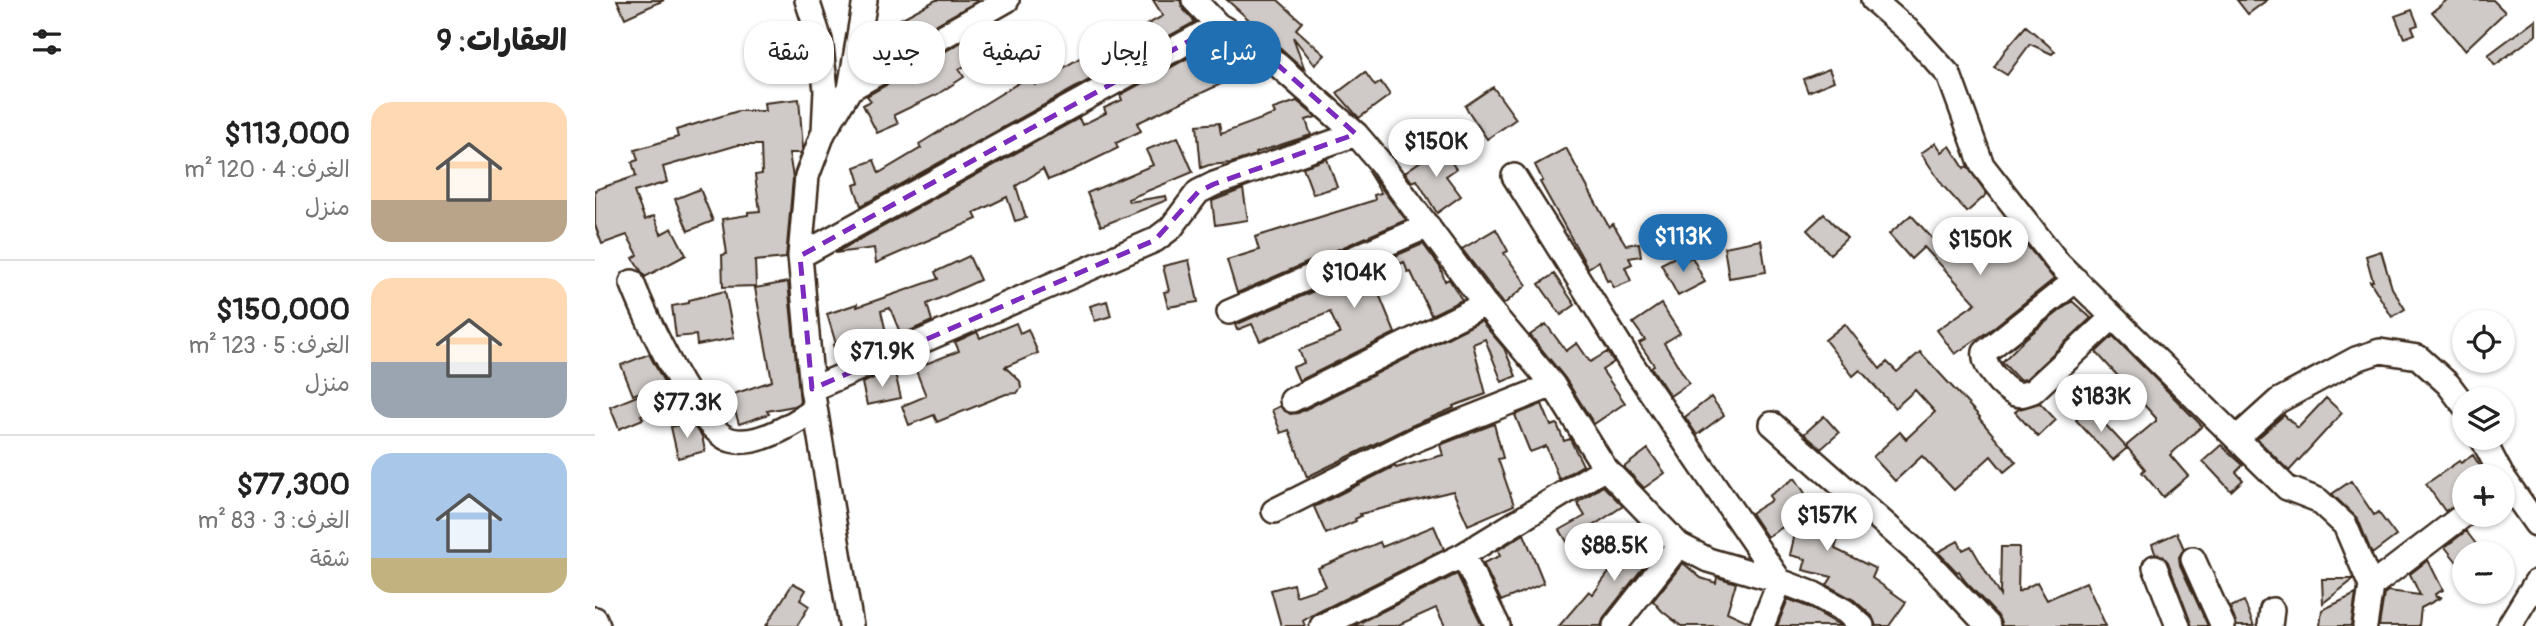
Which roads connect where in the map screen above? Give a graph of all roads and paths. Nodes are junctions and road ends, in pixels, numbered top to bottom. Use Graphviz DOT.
graph roads {
  1 [pos="807,0"];
  2 [pos="865,0"];
  3 [pos="1007,0"];
  4 [pos="1193,0"];
  5 [pos="1873,0"];
  6 [pos="1214,21"];
  7 [pos="1186,43"];
  8 [pos="1281,68"];
  9 [pos="850,89"];
  10 [pos="824,131"];
  11 [pos="1356,134"];
  12 [pos="1514,176"];
  13 [pos="1428,226"];
  14 [pos="800,256"];
  15 [pos="2076,280"];
  16 [pos="632,282"];
  17 [pos="1485,304"];
  18 [pos="1229,312"];
  19 [pos="2113,317"];
  20 [pos="1553,385"];
  21 [pos="2452,389"];
  22 [pos="814,399"];
  23 [pos="1291,400"];
  24 [pos="1772,424"];
  25 [pos="2237,438"];
  26 [pos="1605,468"];
  27 [pos="2515,497"];
  28 [pos="1273,511"];
  29 [pos="2452,524"];
  30 [pos="2536,524"];
  31 [pos="1679,545"];
  32 [pos="1463,555"];
  33 [pos="2193,559"];
  34 [pos="2155,568"];
  35 [pos="1780,581"];
  36 [pos="2536,582"];
  37 [pos="2371,586"];
  38 [pos="595,619"];
  39 [pos="598,626"];
  40 [pos="851,626"];
  41 [pos="1322,626"];
  42 [pos="1498,626"];
  43 [pos="1615,626"];
  44 [pos="1762,626"];
  45 [pos="1861,626"];
  46 [pos="1988,626"];
  47 [pos="2178,626"];
  48 [pos="2223,626"];
  49 [pos="2365,626"];
  50 [pos="2509,626"];
  1 -- 10 [label="street"];
  2 -- 9 [label="street"];
  3 -- 9 [label="street"];
  4 -- 6 [label="street"];
  5 -- 15 [label="street"];
  7 -- 14 [label="street"];
  8 -- 11 [label="street"];
  9 -- 10 [label="street"];
  10 -- 14 [label="street"];
  11 -- 13 [label="street"];
  11 -- 22 [label="street"];
  12 -- 35 [label="street"];
  13 -- 17 [label="street"];
  13 -- 18 [label="street"];
  14 -- 22 [label="street"];
  15 -- 19 [label="street"];
  15 -- 19 [label="street"];
  16 -- 22 [label="street"];
  17 -- 20 [label="street"];
  17 -- 23 [label="street"];
  19 -- 25 [label="street"];
  20 -- 26 [label="street"];
  20 -- 28 [label="street"];
  21 -- 25 [label="street"];
  22 -- 40 [label="street"];
  24 -- 46 [label="street"];
  25 -- 37 [label="street"];
  26 -- 31 [label="street"];
  26 -- 32 [label="street"];
  27 -- 30 [label="street"];
  29 -- 37 [label="street"];
  31 -- 35 [label="street"];
  31 -- 43 [label="street"];
  32 -- 41 [label="street"];
  32 -- 42 [label="street"];
  33 -- 48 [label="street"];
  34 -- 47 [label="street"];
  35 -- 44 [label="street"];
  35 -- 45 [label="street"];
  36 -- 50 [label="street"];
  37 -- 49 [label="street"];
  38 -- 39 [label="street"];
}
